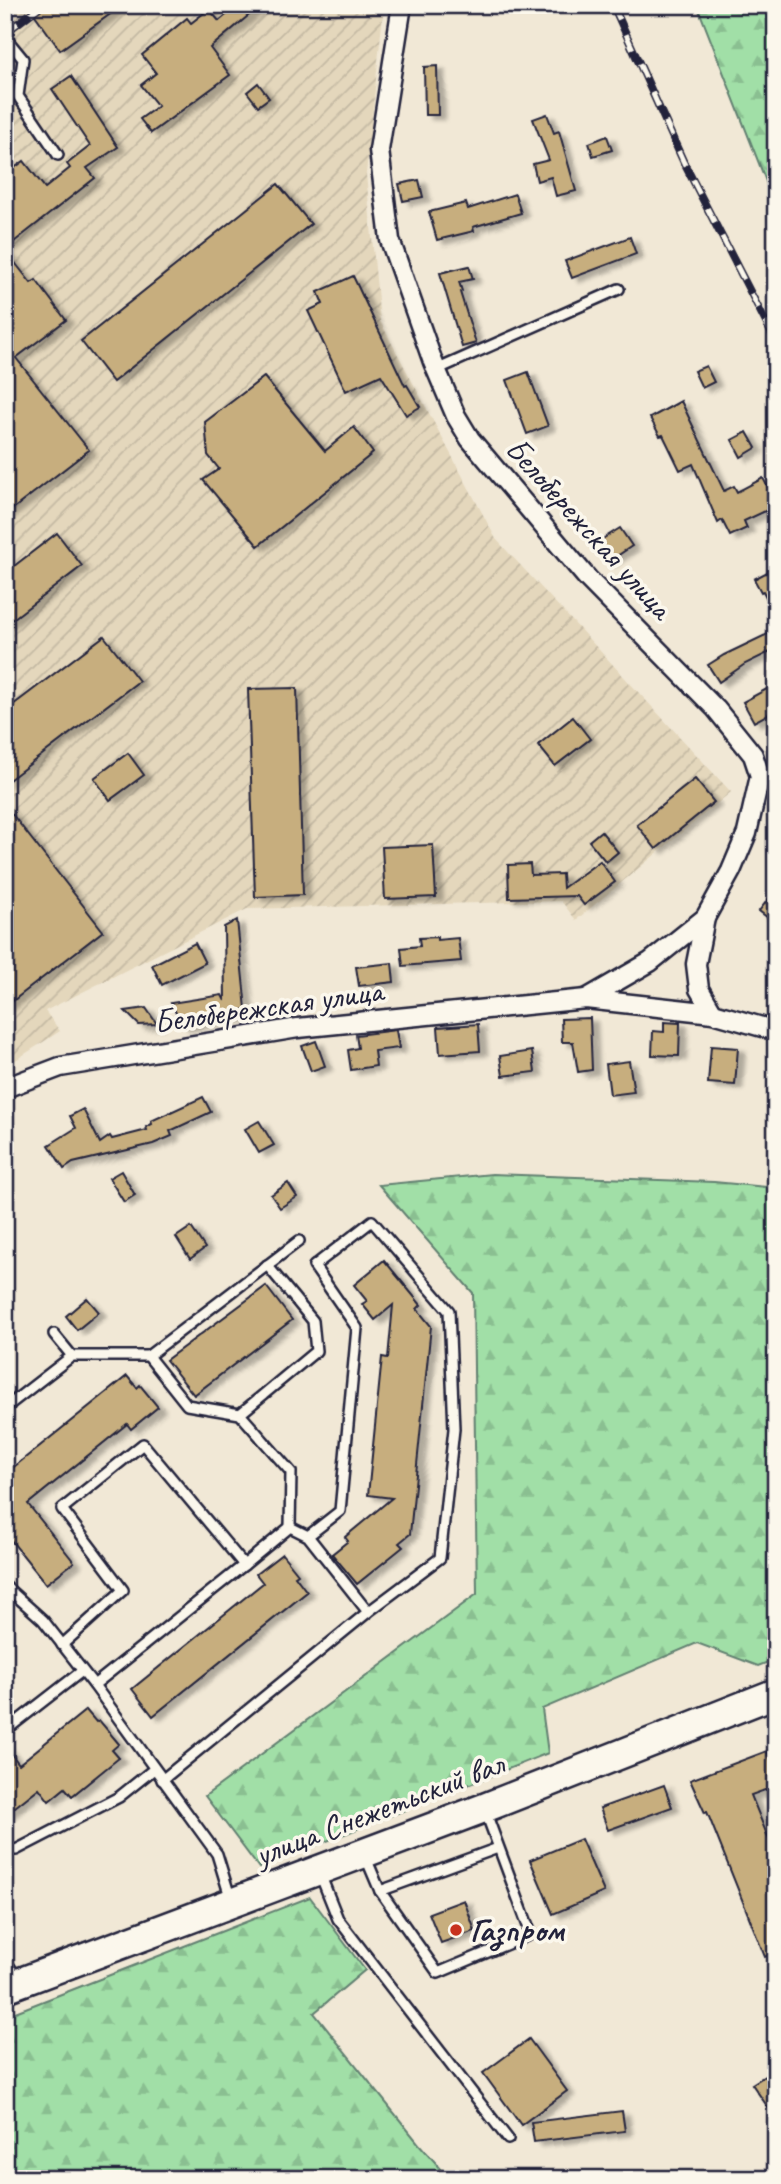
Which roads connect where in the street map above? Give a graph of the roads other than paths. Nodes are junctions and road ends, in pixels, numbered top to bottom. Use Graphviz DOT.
graph roads {
  1 [pos="402,5"];
  2 [pos="5,37"];
  3 [pos="58,155"];
  4 [pos="619,289"];
  5 [pos="436,370"];
  6 [pos="760,776"];
  7 [pos="776,788"];
  8 [pos="705,918"];
  9 [pos="586,999"];
  10 [pos="713,1013"];
  11 [pos="776,1031"];
  12 [pos="5,1088"];
  13 [pos="299,1241"];
  14 [pos="267,1265"];
  15 [pos="54,1334"];
  16 [pos="72,1356"];
  17 [pos="148,1356"];
  18 [pos="5,1408"];
  19 [pos="240,1414"];
  20 [pos="290,1527"];
  21 [pos="308,1536"];
  22 [pos="244,1565"];
  23 [pos="5,1586"];
  24 [pos="368,1612"];
  25 [pos="62,1645"];
  26 [pos="82,1671"];
  27 [pos="94,1685"];
  28 [pos="775,1695"];
  29 [pos="5,1731"];
  30 [pos="154,1769"];
  31 [pos="162,1780"];
  32 [pos="484,1808"];
  33 [pos="498,1848"];
  34 [pos="5,1849"];
  35 [pos="364,1853"];
  36 [pos="317,1870"];
  37 [pos="380,1891"];
  38 [pos="232,1902"];
  39 [pos="10,1977"];
  40 [pos="508,2138"];
  1 -- 5 [label="street, Белобережская улица"];
  2 -- 3 [label="lane"];
  4 -- 5 [label="lane"];
  5 -- 6 [label="street, Белобережская улица"];
  6 -- 7 [label="lane"];
  6 -- 8 [label="street, Белобережская улица"];
  8 -- 9 [label="street, Белобережская улица"];
  8 -- 10 [label="street"];
  9 -- 10 [label="street, Белобережская улица"];
  9 -- 12 [label="street, Белобережская улица"];
  10 -- 11 [label="street, Белобережская улица"];
  13 -- 14 [label="lane"];
  14 -- 17 [label="lane"];
  14 -- 19 [label="lane"];
  15 -- 16 [label="lane"];
  16 -- 17 [label="lane"];
  16 -- 18 [label="lane"];
  17 -- 19 [label="lane"];
  19 -- 20 [label="lane"];
  20 -- 21 [label="lane"];
  20 -- 22 [label="lane"];
  21 -- 24 [label="lane"];
  21 -- 24 [label="lane"];
  22 -- 25 [label="lane"];
  22 -- 27 [label="lane"];
  23 -- 25 [label="lane"];
  24 -- 31 [label="lane"];
  25 -- 26 [label="lane"];
  26 -- 27 [label="lane"];
  26 -- 29 [label="lane"];
  27 -- 30 [label="lane"];
  28 -- 32 [label="main road, улица Снежетьский вал"];
  30 -- 31 [label="lane"];
  30 -- 34 [label="lane"];
  31 -- 38 [label="lane"];
  32 -- 33 [label="lane"];
  32 -- 35 [label="main road, улица Снежетьский вал"];
  33 -- 37 [label="lane"];
  33 -- 37 [label="lane"];
  35 -- 36 [label="main road, улица Снежетьский вал"];
  35 -- 37 [label="lane"];
  36 -- 38 [label="main road, улица Снежетьский вал"];
  36 -- 40 [label="lane"];
  38 -- 39 [label="main road, улица Снежетьский вал"];
}
